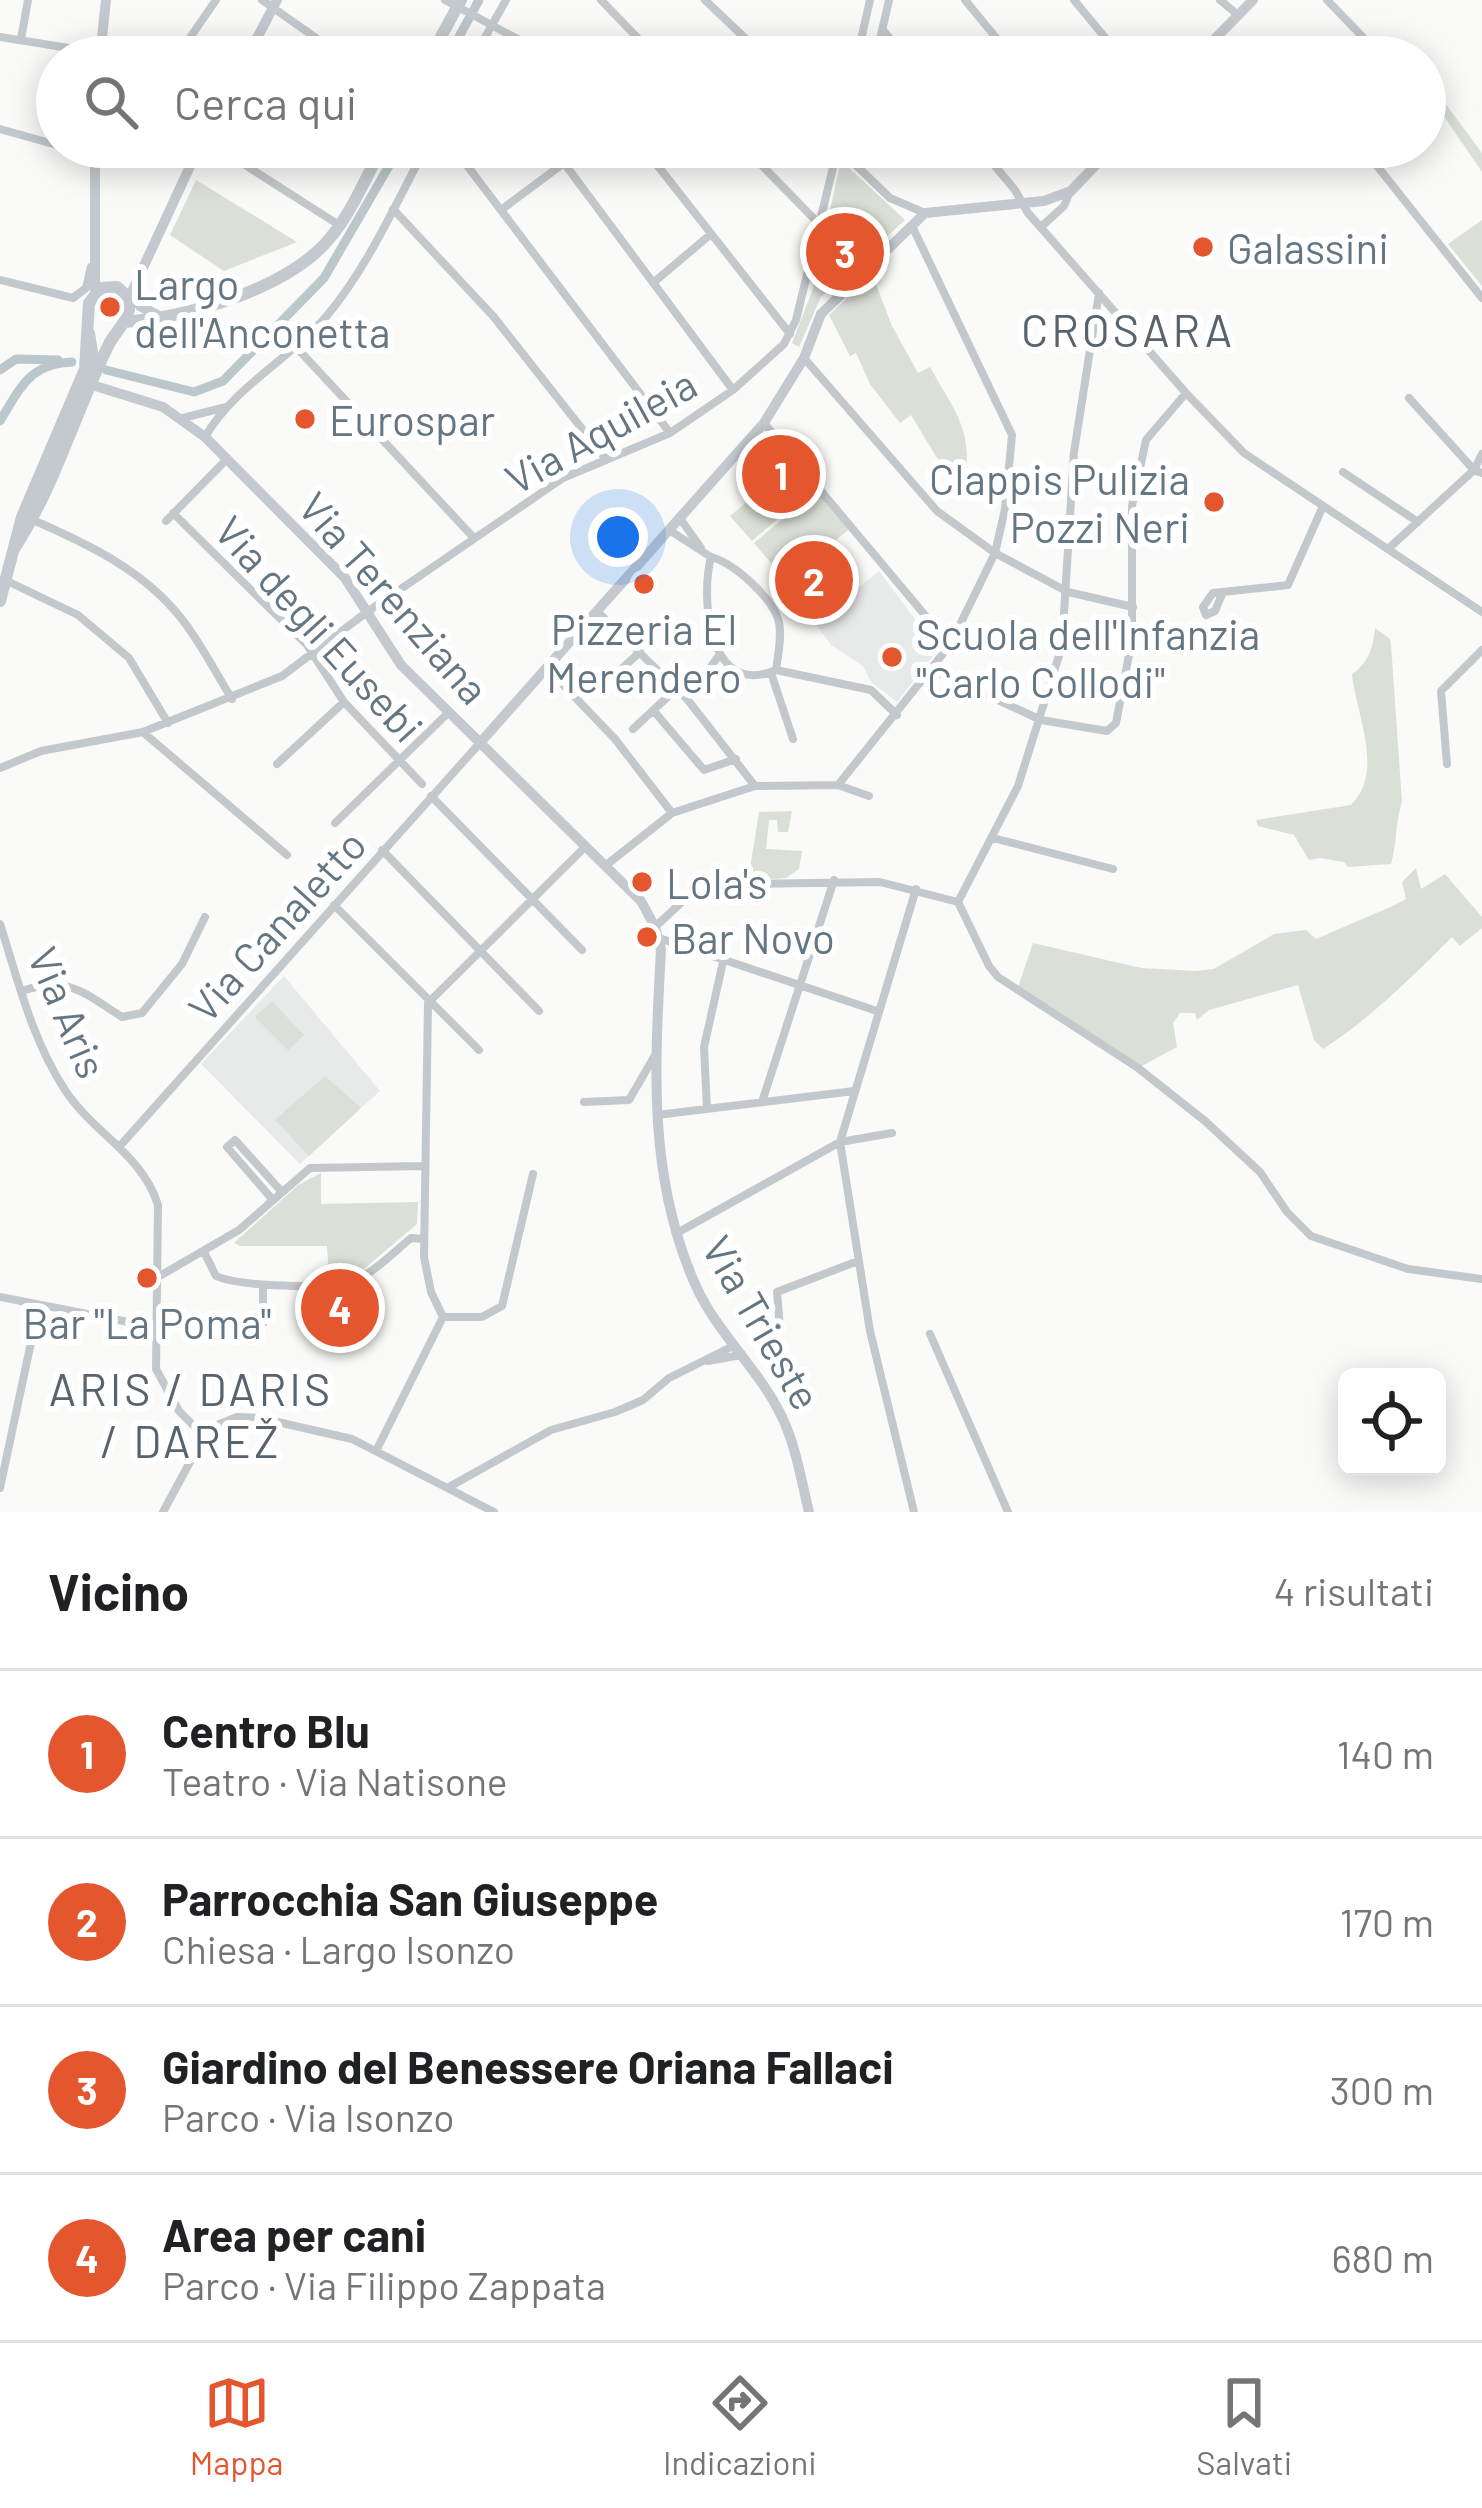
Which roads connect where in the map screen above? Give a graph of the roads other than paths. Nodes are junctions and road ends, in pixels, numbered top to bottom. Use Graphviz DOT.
graph roads {
  1 [pos="28,0"];
  2 [pos="106,0"];
  3 [pos="216,0"];
  4 [pos="506,0"];
  5 [pos="601,0"];
  6 [pos="705,0"];
  7 [pos="870,0"];
  8 [pos="889,0"];
  9 [pos="965,0"];
  10 [pos="1074,0"];
  11 [pos="1220,0"];
  12 [pos="1252,0"];
  13 [pos="1327,0"];
  14 [pos="271,3"];
  15 [pos="457,5"];
  16 [pos="1238,16"];
  17 [pos="491,26"];
  18 [pos="882,29"];
  19 [pos="102,36"];
  20 [pos="191,36"];
  21 [pos="256,36"];
  22 [pos="315,36"];
  23 [pos="441,36"];
  24 [pos="486,36"];
  25 [pos="510,36"];
  26 [pos="636,36"];
  27 [pos="744,36"];
  28 [pos="862,36"];
  29 [pos="880,36"];
  30 [pos="888,36"];
  31 [pos="995,36"];
  32 [pos="1104,36"];
  33 [pos="1221,36"];
  34 [pos="1362,36"];
  35 [pos="0,37"];
  36 [pos="21,39"];
  37 [pos="36,42"];
  38 [pos="0,128"];
  39 [pos="36,139"];
  40 [pos="95,168"];
  41 [pos="189,168"];
  42 [pos="250,168"];
  43 [pos="371,168"];
  44 [pos="415,168"];
  45 [pos="469,168"];
  46 [pos="559,168"];
  47 [pos="567,168"];
  48 [pos="660,168"];
  49 [pos="764,168"];
  50 [pos="833,168"];
  51 [pos="861,168"];
  52 [pos="996,168"];
  53 [pos="1093,168"];
  54 [pos="1379,168"];
  55 [pos="1071,191"];
  56 [pos="1022,202"];
  57 [pos="393,209"];
  58 [pos="501,210"];
  59 [pos="925,212"];
  60 [pos="340,225"];
  61 [pos="821,226"];
  62 [pos="1041,227"];
  63 [pos="913,228"];
  64 [pos="711,234"];
  65 [pos="92,260"];
  66 [pos="876,260"];
  67 [pos="883,273"];
  68 [pos="0,280"];
  69 [pos="136,280"];
  70 [pos="653,283"];
  71 [pos="1099,293"];
  72 [pos="73,298"];
  73 [pos="1482,298"];
  74 [pos="91,301"];
  75 [pos="130,301"];
  76 [pos="159,316"];
  77 [pos="121,324"];
  78 [pos="89,333"];
  79 [pos="790,334"];
  80 [pos="295,346"];
  81 [pos="106,350"];
  82 [pos="803,358"];
  83 [pos="92,387"];
  84 [pos="734,390"];
  85 [pos="1186,393"];
  86 [pos="1409,398"];
  87 [pos="233,403"];
  88 [pos="183,418"];
  89 [pos="764,423"];
  90 [pos="670,433"];
  91 [pos="205,437"];
  92 [pos="1482,454"];
  93 [pos="605,458"];
  94 [pos="227,459"];
  95 [pos="1343,472"];
  96 [pos="1478,472"];
  97 [pos="1324,506"];
  98 [pos="679,517"];
  99 [pos="33,520"];
  100 [pos="1418,522"];
  101 [pos="668,530"];
  102 [pos="474,538"];
  103 [pos="14,549"];
  104 [pos="701,549"];
  105 [pos="1388,549"];
  106 [pos="995,553"];
  107 [pos="711,557"];
  108 [pos="3,575"];
  109 [pos="1068,592"];
  110 [pos="1223,592"];
  111 [pos="0,601"];
  112 [pos="1133,607"];
  113 [pos="597,610"];
  114 [pos="367,612"];
  115 [pos="1482,612"];
  116 [pos="950,645"];
  117 [pos="1482,650"];
  118 [pos="640,652"];
  119 [pos="313,653"];
  120 [pos="720,654"];
  121 [pos="547,668"];
  122 [pos="932,670"];
  123 [pos="774,672"];
  124 [pos="604,685"];
  125 [pos="676,688"];
  126 [pos="232,699"];
  127 [pos="687,699"];
  128 [pos="344,702"];
  129 [pos="653,710"];
  130 [pos="448,712"];
  131 [pos="897,715"];
  132 [pos="1041,720"];
  133 [pos="168,723"];
  134 [pos="633,728"];
  135 [pos="143,732"];
  136 [pos="793,739"];
  137 [pos="479,744"];
  138 [pos="398,759"];
  139 [pos="737,759"];
  140 [pos="277,764"];
  141 [pos="1447,764"];
  142 [pos="0,768"];
  143 [pos="422,784"];
  144 [pos="838,784"];
  145 [pos="755,786"];
  146 [pos="431,796"];
  147 [pos="869,796"];
  148 [pos="672,813"];
  149 [pos="335,823"];
  150 [pos="992,838"];
  151 [pos="585,847"];
  152 [pos="382,850"];
  153 [pos="287,855"];
  154 [pos="605,866"];
  155 [pos="1113,868"];
  156 [pos="834,880"];
  157 [pos="916,889"];
  158 [pos="532,899"];
  159 [pos="958,902"];
  160 [pos="334,905"];
  161 [pos="205,917"];
  162 [pos="0,924"];
  163 [pos="658,938"];
  164 [pos="583,950"];
  165 [pos="480,951"];
  166 [pos="723,962"];
  167 [pos="800,987"];
  168 [pos="22,991"];
  169 [pos="428,1003"];
  170 [pos="539,1011"];
  171 [pos="877,1011"];
  172 [pos="479,1050"];
  173 [pos="656,1054"];
  174 [pos="854,1091"];
  175 [pos="584,1102"];
  176 [pos="762,1102"];
  177 [pos="707,1109"];
  178 [pos="657,1115"];
  179 [pos="892,1133"];
  180 [pos="840,1142"];
  181 [pos="119,1147"];
  182 [pos="424,1166"];
  183 [pos="533,1174"];
  184 [pos="281,1191"];
  185 [pos="272,1199"];
  186 [pos="675,1234"];
  187 [pos="424,1239"];
  188 [pos="204,1252"];
  189 [pos="859,1261"];
  190 [pos="157,1278"];
  191 [pos="1482,1279"];
  192 [pos="263,1285"];
  193 [pos="0,1297"];
  194 [pos="39,1305"];
  195 [pos="442,1317"];
  196 [pos="263,1323"];
  197 [pos="154,1328"];
  198 [pos="780,1329"];
  199 [pos="930,1334"];
  200 [pos="737,1350"];
  201 [pos="204,1436"];
  202 [pos="377,1449"];
  203 [pos="0,1488"];
  204 [pos="448,1488"];
  205 [pos="163,1512"];
  206 [pos="494,1512"];
  207 [pos="809,1512"];
  208 [pos="914,1512"];
  209 [pos="1008,1512"];
  1 -- 36 [label="street"];
  2 -- 19 [label="street"];
  3 -- 20 [label="street"];
  4 -- 17 [label="street"];
  5 -- 26 [label="street"];
  6 -- 27 [label="street"];
  7 -- 28 [label="street"];
  8 -- 18 [label="street"];
  9 -- 31 [label="street"];
  10 -- 32 [label="street"];
  11 -- 16 [label="street"];
  12 -- 16 [label="street"];
  13 -- 34 [label="street"];
  14 -- 21 [label="street"];
  14 -- 22 [label="street"];
  15 -- 17 [label="street"];
  15 -- 23 [label="main road"];
  16 -- 33 [label="street"];
  17 -- 24 [label="street"];
  17 -- 25 [label="street"];
  18 -- 29 [label="street"];
  18 -- 30 [label="street"];
  35 -- 36 [label="street"];
  36 -- 37 [label="street"];
  38 -- 39 [label="street"];
  40 -- 65 [label="street"];
  41 -- 69 [label="street"];
  42 -- 60 [label="street"];
  43 -- 60 [label="main road"];
  44 -- 57 [label="street"];
  45 -- 58 [label="street"];
  46 -- 58 [label="street"];
  47 -- 70 [label="street"];
  48 -- 64 [label="street"];
  49 -- 61 [label="street"];
  50 -- 61 [label="street, Via Aquileia"];
  51 -- 59 [label="street"];
  52 -- 56 [label="street"];
  53 -- 55 [label="street"];
  54 -- 73 [label="street"];
  55 -- 56 [label="street"];
  55 -- 62 [label="street"];
  56 -- 59 [label="street"];
  56 -- 62 [label="street"];
  57 -- 80 [label="street"];
  57 -- 93 [label="street"];
  58 -- 90 [label="street"];
  59 -- 63 [label="street"];
  60 -- 76 [label="main road"];
  61 -- 79 [label="street, Via Aquileia"];
  62 -- 71 [label="street"];
  63 -- 66 [label="street"];
  63 -- 106 [label="street"];
  64 -- 70 [label="street"];
  64 -- 79 [label="street"];
  65 -- 72 [label="street"];
  65 -- 74 [label="street"];
  66 -- 67 [label="street"];
  66 -- 82 [label="street"];
  68 -- 72 [label="street"];
  69 -- 75 [label="street"];
  69 -- 76 [label="street"];
  70 -- 84 [label="street"];
  71 -- 85 [label="street"];
  71 -- 109 [label="street"];
  72 -- 74 [label="street"];
  74 -- 75 [label="main road"];
  74 -- 77 [label="main road"];
  74 -- 78 [label="main road"];
  75 -- 76 [label="main road"];
  75 -- 77 [label="main road"];
  76 -- 77 [label="main road"];
  76 -- 81 [label="main road"];
  77 -- 81 [label="main road"];
  78 -- 83 [label="street"];
  78 -- 103 [label="main road"];
  79 -- 84 [label="street, Via Aquileia"];
  80 -- 87 [label="street"];
  80 -- 102 [label="street"];
  81 -- 83 [label="main road"];
  82 -- 89 [label="street"];
  82 -- 106 [label="street"];
  83 -- 88 [label="street, Via Terenziana"];
  83 -- 99 [label="main road"];
  84 -- 90 [label="street, Via Aquileia"];
  85 -- 97 [label="street"];
  85 -- 112 [label="street"];
  86 -- 96 [label="street"];
  87 -- 88 [label="street"];
  87 -- 91 [label="street"];
  88 -- 91 [label="street, Via Terenziana"];
  89 -- 98 [label="street"];
  89 -- 116 [label="street"];
  90 -- 93 [label="street, Via Aquileia"];
  91 -- 94 [label="street, Via Terenziana"];
  92 -- 96 [label="street"];
  93 -- 102 [label="street, Via Aquileia"];
  94 -- 114 [label="street, Via Terenziana"];
  94 -- 119 [label="street, Via degli Eusebi"];
  95 -- 100 [label="street"];
  96 -- 100 [label="street"];
  97 -- 105 [label="street"];
  97 -- 110 [label="street"];
  98 -- 101 [label="street"];
  98 -- 104 [label="street"];
  99 -- 103 [label="main road"];
  99 -- 126 [label="street"];
  100 -- 105 [label="street"];
  101 -- 104 [label="street"];
  101 -- 113 [label="street"];
  102 -- 114 [label="street, Via Aquileia"];
  103 -- 108 [label="main road"];
  104 -- 107 [label="street"];
  105 -- 115 [label="street"];
  106 -- 109 [label="street"];
  106 -- 116 [label="street"];
  107 -- 120 [label="street"];
  107 -- 123 [label="street"];
  108 -- 111 [label="main road"];
  108 -- 133 [label="street"];
  109 -- 112 [label="street"];
  109 -- 132 [label="street"];
  112 -- 132 [label="street"];
  113 -- 118 [label="street"];
  113 -- 121 [label="street"];
  114 -- 119 [label="street, Via Aquileia"];
  114 -- 130 [label="street, Via Terenziana"];
  116 -- 122 [label="street"];
  117 -- 141 [label="street"];
  118 -- 124 [label="street"];
  118 -- 125 [label="street"];
  119 -- 126 [label="street, Via Aquileia"];
  119 -- 128 [label="street, Via degli Eusebi"];
  120 -- 123 [label="street"];
  120 -- 127 [label="street"];
  121 -- 137 [label="street"];
  121 -- 148 [label="street"];
  122 -- 131 [label="street"];
  122 -- 132 [label="street"];
  123 -- 131 [label="street"];
  123 -- 136 [label="street"];
  125 -- 127 [label="street"];
  125 -- 129 [label="street"];
  126 -- 133 [label="street, Via Aquileia"];
  127 -- 139 [label="street"];
  128 -- 138 [label="street, Via degli Eusebi"];
  128 -- 140 [label="street"];
  129 -- 134 [label="street"];
  129 -- 139 [label="street"];
  130 -- 137 [label="street, Via Terenziana"];
  130 -- 138 [label="street"];
  131 -- 144 [label="street"];
  132 -- 150 [label="street"];
  133 -- 135 [label="street, Via Aquileia"];
  135 -- 142 [label="street, Via Aquileia"];
  135 -- 153 [label="street"];
  137 -- 146 [label="street, Via Canaletto"];
  137 -- 151 [label="street, Via Terenziana"];
  138 -- 143 [label="street, Via degli Eusebi"];
  138 -- 149 [label="street"];
  139 -- 145 [label="street"];
  144 -- 145 [label="street"];
  144 -- 147 [label="street"];
  145 -- 148 [label="street"];
  146 -- 152 [label="street, Via Canaletto"];
  146 -- 158 [label="street"];
  148 -- 154 [label="street"];
  150 -- 155 [label="street"];
  150 -- 159 [label="street"];
  151 -- 154 [label="street, Via Terenziana"];
  151 -- 158 [label="street"];
  152 -- 160 [label="street, Via Canaletto"];
  152 -- 165 [label="street"];
  154 -- 163 [label="street, Via Terenziana"];
  156 -- 157 [label="street"];
  156 -- 163 [label="street"];
  156 -- 167 [label="street"];
  157 -- 159 [label="street"];
  157 -- 171 [label="street"];
  158 -- 164 [label="street"];
  158 -- 165 [label="street"];
  159 -- 191 [label="street"];
  160 -- 169 [label="street"];
  160 -- 181 [label="street, Via Canaletto"];
  161 -- 168 [label="street"];
  162 -- 168 [label="street, Via Aris"];
  163 -- 166 [label="street"];
  163 -- 173 [label="street, Via Trieste"];
  165 -- 169 [label="street"];
  165 -- 170 [label="street"];
  166 -- 167 [label="street"];
  166 -- 177 [label="street"];
  167 -- 171 [label="street"];
  167 -- 176 [label="street"];
  168 -- 181 [label="street, Via Aris"];
  169 -- 172 [label="street"];
  169 -- 182 [label="street"];
  171 -- 174 [label="street"];
  173 -- 175 [label="street"];
  173 -- 178 [label="street, Via Trieste"];
  174 -- 176 [label="street"];
  174 -- 180 [label="street"];
  176 -- 177 [label="street"];
  177 -- 178 [label="street"];
  178 -- 186 [label="street, Via Trieste"];
  179 -- 180 [label="street"];
  180 -- 186 [label="street"];
  180 -- 189 [label="street"];
  181 -- 190 [label="street, Via Aris"];
  182 -- 184 [label="street"];
  182 -- 187 [label="street"];
  183 -- 195 [label="street"];
  184 -- 185 [label="street"];
  184 -- 185 [label="street"];
  185 -- 188 [label="street"];
  186 -- 200 [label="street, Via Trieste"];
  187 -- 192 [label="street"];
  187 -- 195 [label="street"];
  188 -- 190 [label="street"];
  188 -- 192 [label="street"];
  189 -- 198 [label="street"];
  189 -- 208 [label="street"];
  190 -- 197 [label="street, Via Aris"];
  192 -- 196 [label="street"];
  193 -- 194 [label="street"];
  194 -- 197 [label="street"];
  194 -- 203 [label="street"];
  195 -- 202 [label="street"];
  197 -- 201 [label="street, Via Aris"];
  199 -- 209 [label="street"];
  200 -- 204 [label="street"];
  200 -- 207 [label="street, Via Trieste"];
  201 -- 202 [label="street"];
  201 -- 205 [label="street"];
  202 -- 204 [label="street"];
  204 -- 206 [label="street"];
}
